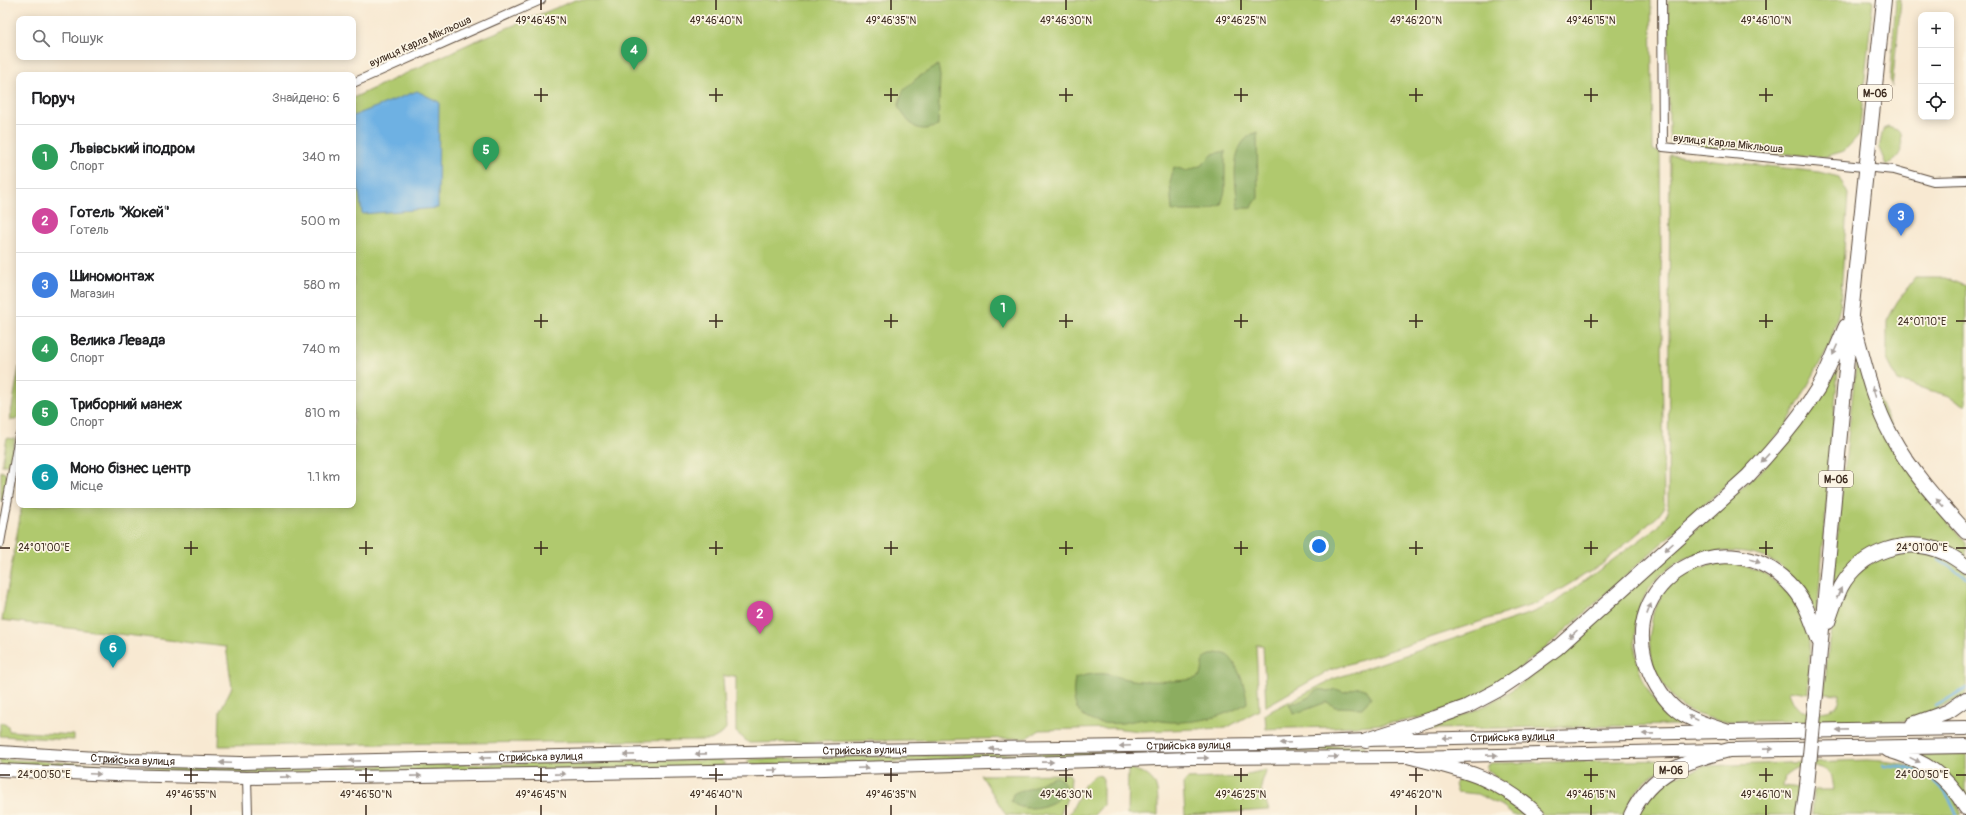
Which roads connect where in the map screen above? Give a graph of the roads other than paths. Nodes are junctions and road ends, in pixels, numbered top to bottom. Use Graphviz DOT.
graph roads {
  1 [pos="540,0"];
  2 [pos="1662,0"];
  3 [pos="1884,0"];
  4 [pos="356,82"];
  5 [pos="1866,168"];
  6 [pos="1966,180"];
  7 [pos="1851,315"];
  8 [pos="16,453"];
  9 [pos="1966,532"];
  10 [pos="0,543"];
  11 [pos="1966,566"];
  12 [pos="1820,643"];
  13 [pos="1966,699"];
  14 [pos="1966,728"];
  15 [pos="1881,729"];
  16 [pos="1729,732"];
  17 [pos="1366,740"];
  18 [pos="1164,745"];
  19 [pos="1966,746"];
  20 [pos="1878,747"];
  21 [pos="1729,750"];
  22 [pos="0,752"];
  23 [pos="1411,757"];
  24 [pos="1164,759"];
  25 [pos="0,770"];
  26 [pos="247,778"];
  27 [pos="1966,808"];
  28 [pos="248,815"];
  29 [pos="1538,815"];
  30 [pos="1631,815"];
  31 [pos="1803,815"];
  1 -- 4 [label="street, вулиця Карла Мікльоша"];
  2 -- 5 [label="street, вулиця Карла Мікльоша"];
  3 -- 5 [label="highway, М-06"];
  5 -- 6 [label="street"];
  5 -- 7 [label="highway, М-06"];
  9 -- 7 [label="highway, М-06, one-way"];
  7 -- 12 [label="highway, М-06"];
  7 -- 17 [label="highway, one-way"];
  8 -- 10 [label="street"];
  12 -- 11 [label="highway, one-way"];
  16 -- 12 [label="highway, one-way"];
  12 -- 31 [label="highway, М-06, bridge"];
  13 -- 15 [label="highway"];
  14 -- 15 [label="highway"];
  15 -- 16 [label="highway, one-way"];
  16 -- 17 [label="main road, Стрийська вулиця, one-way"];
  17 -- 18 [label="main road, Стрийська вулиця, one-way"];
  18 -- 22 [label="main road, Стрийська вулиця, one-way"];
  18 -- 24 [label="main road"];
  19 -- 20 [label="highway, М-06"];
  21 -- 20 [label="highway, М-06, one-way"];
  20 -- 27 [label="highway, one-way"];
  23 -- 21 [label="main road, Стрийська вулиця, one-way"];
  21 -- 30 [label="highway, М-06"];
  24 -- 23 [label="main road, Стрийська вулиця, one-way"];
  23 -- 29 [label="highway"];
  26 -- 24 [label="main road, Стрийська вулиця, one-way"];
  25 -- 26 [label="main road, Стрийська вулиця, one-way"];
  26 -- 28 [label="street"];
}
